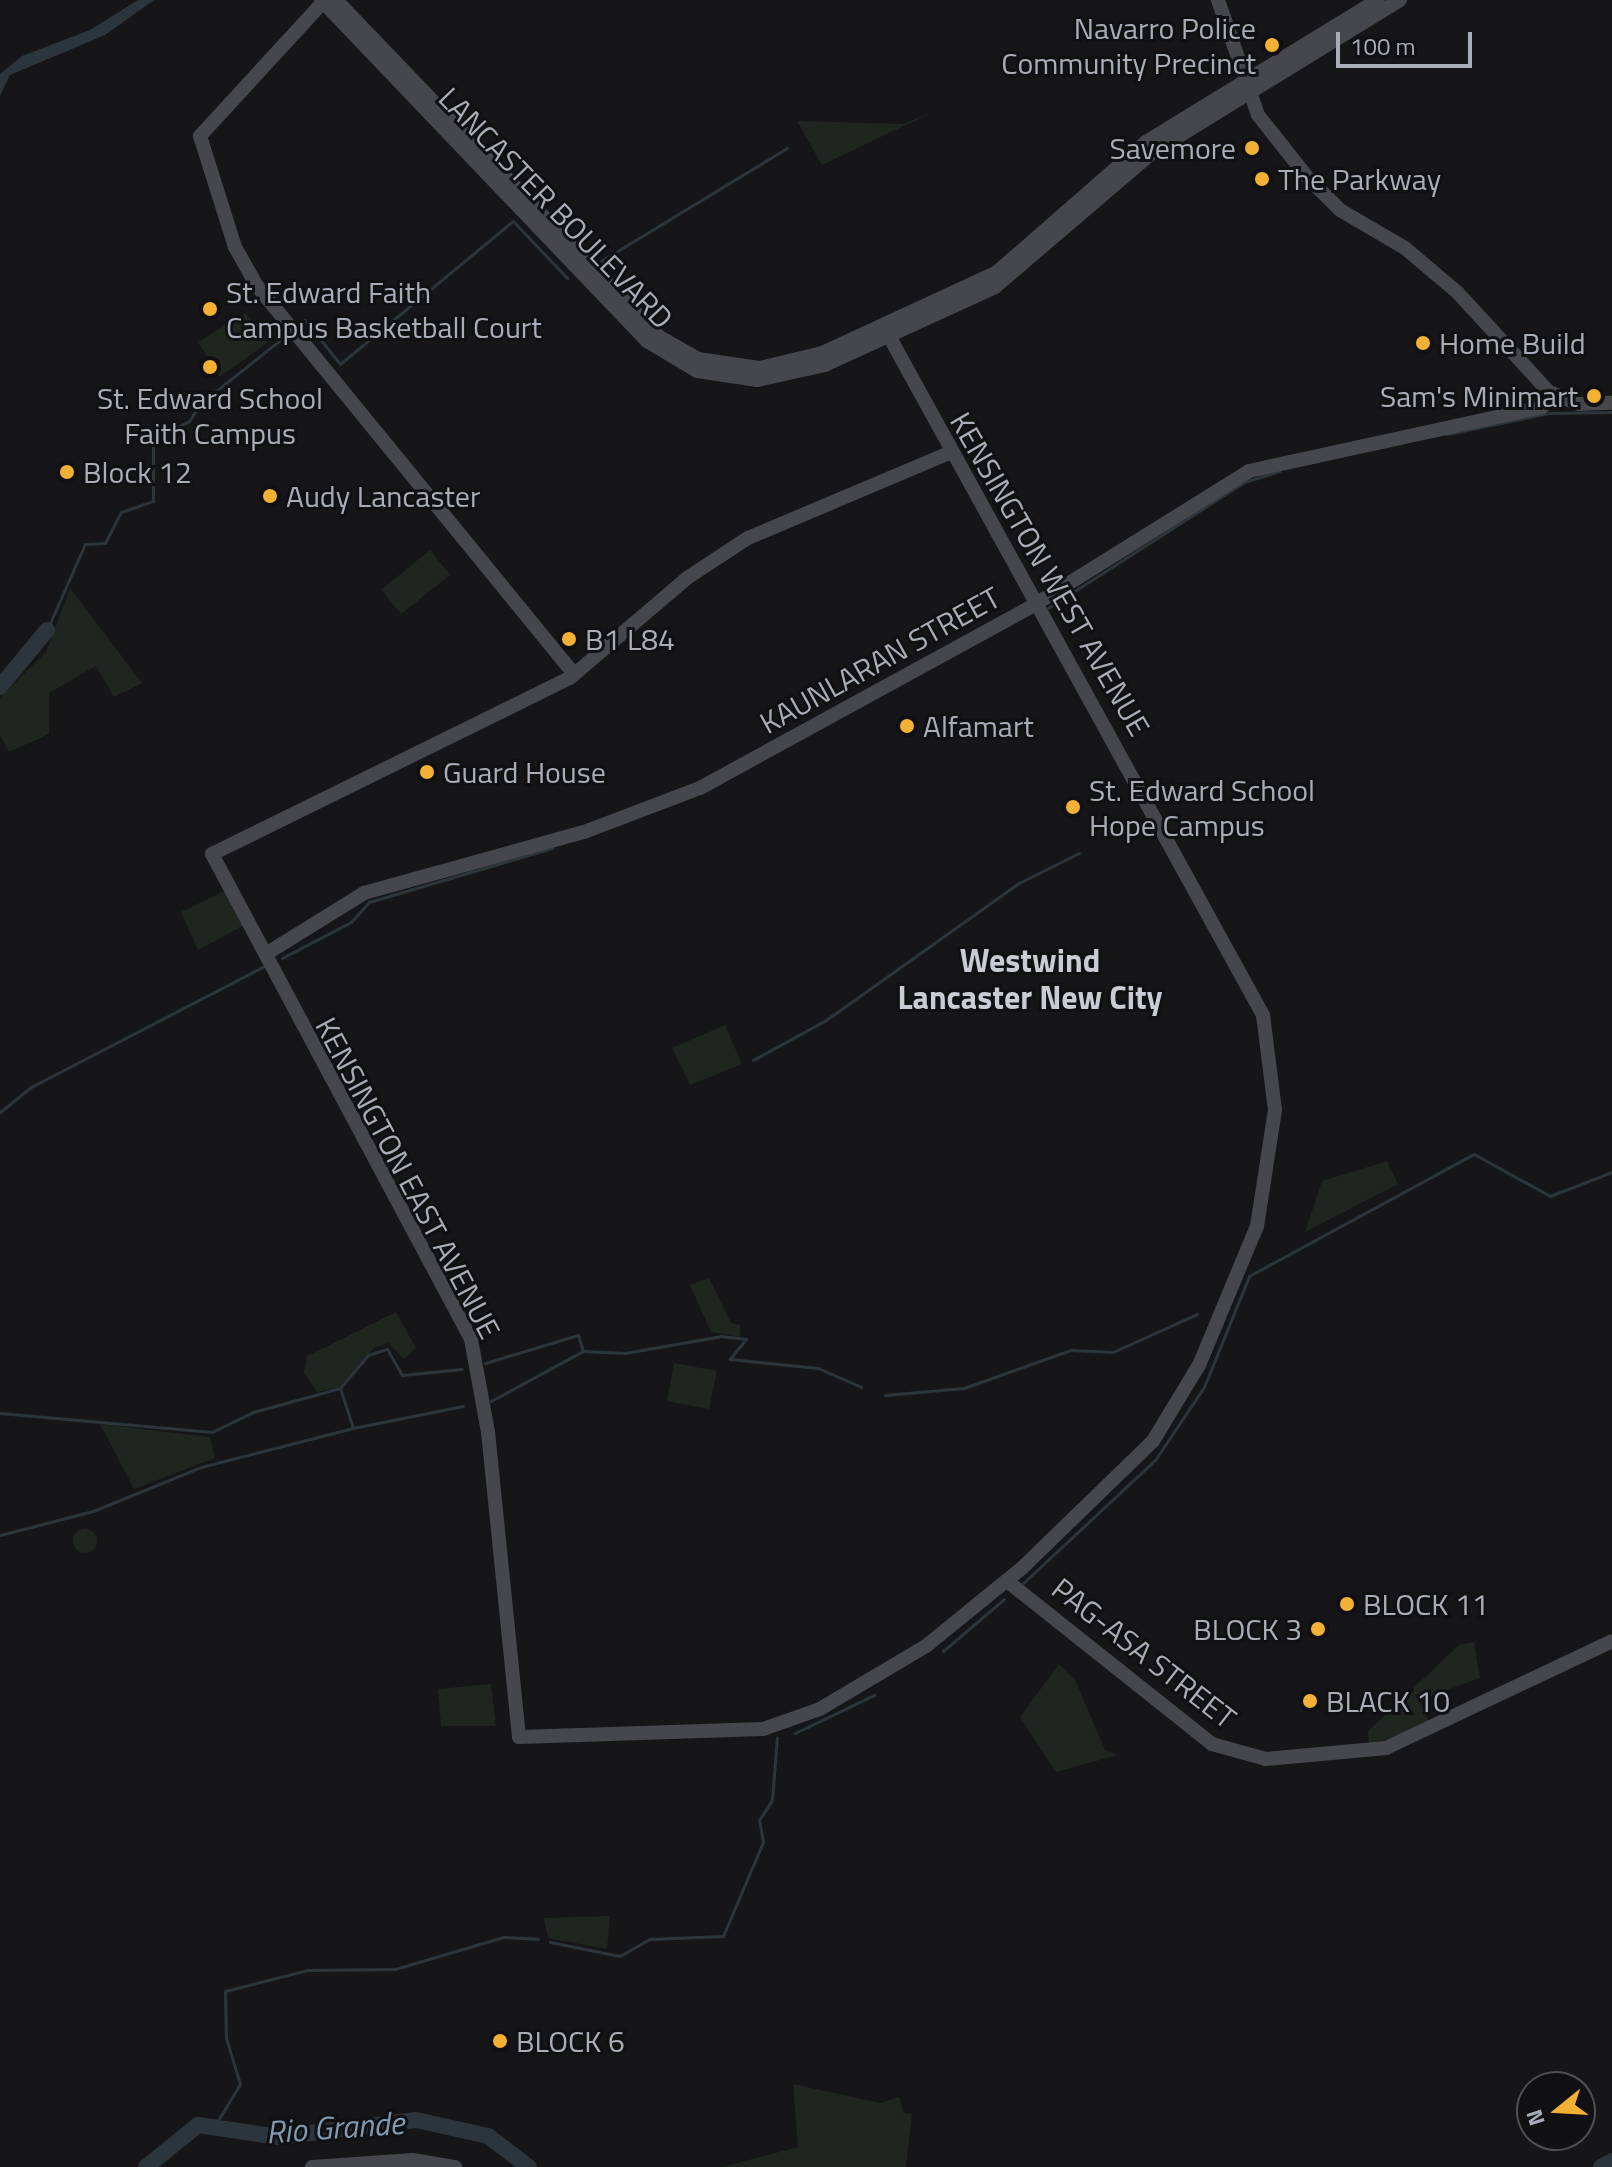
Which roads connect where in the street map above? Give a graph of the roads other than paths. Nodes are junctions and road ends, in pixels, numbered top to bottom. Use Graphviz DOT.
graph roads {
  1 [pos="1218,0"];
  2 [pos="1378,0"];
  3 [pos="1400,0"];
  4 [pos="326,1"];
  5 [pos="1246,89"];
  6 [pos="887,332"];
  7 [pos="1555,395"];
  8 [pos="1612,403"];
  9 [pos="949,453"];
  10 [pos="1034,605"];
  11 [pos="574,674"];
  12 [pos="271,959"];
  13 [pos="1007,1581"];
  14 [pos="1612,1641"];
  15 [pos="519,1737"];
  16 [pos="312,2167"];
  17 [pos="455,2167"];
  1 -- 5 [label="street"];
  2 -- 5 [label="street, LANCASTER BOULEVARD"];
  3 -- 5 [label="street, LANCASTER BOULEVARD"];
  4 -- 6 [label="street, LANCASTER BOULEVARD"];
  4 -- 11 [label="street"];
  5 -- 6 [label="street, LANCASTER BOULEVARD"];
  5 -- 7 [label="street"];
  6 -- 9 [label="street, KENSINGTON WEST AVENUE"];
  7 -- 8 [label="street"];
  7 -- 10 [label="street, KAUNLARAN STREET"];
  9 -- 10 [label="street, KENSINGTON WEST AVENUE"];
  9 -- 11 [label="street"];
  10 -- 12 [label="street, KAUNLARAN STREET"];
  10 -- 13 [label="street, KENSINGTON WEST AVENUE"];
  11 -- 12 [label="street, KENSINGTON EAST AVENUE"];
  12 -- 15 [label="street, KENSINGTON EAST AVENUE"];
  13 -- 14 [label="street, PAG-ASA STREET"];
  13 -- 15 [label="street, KENSINGTON WEST AVENUE"];
  16 -- 17 [label="street"];
}
